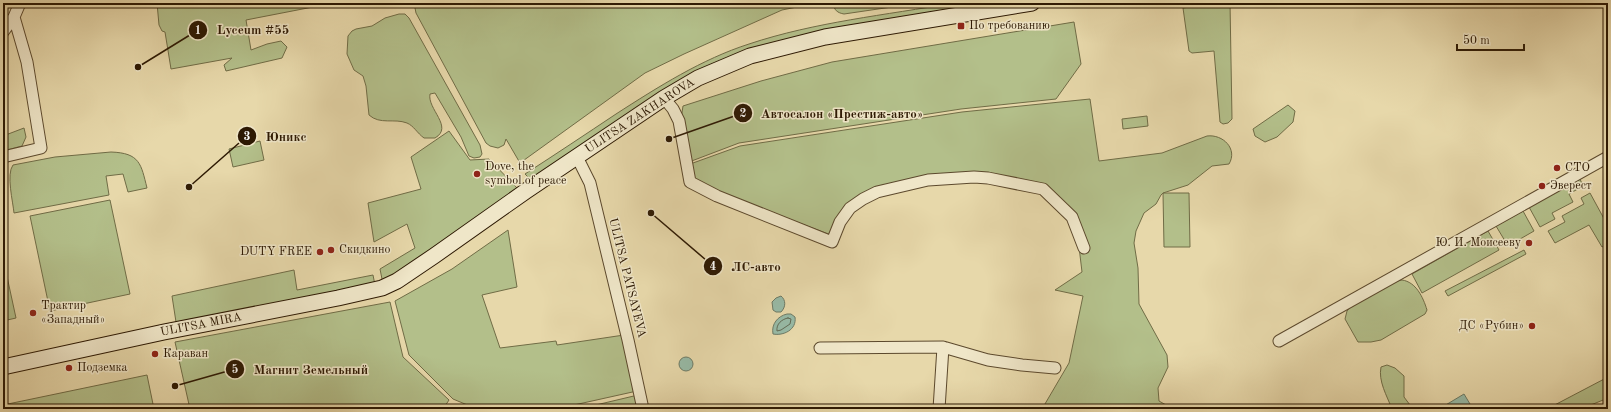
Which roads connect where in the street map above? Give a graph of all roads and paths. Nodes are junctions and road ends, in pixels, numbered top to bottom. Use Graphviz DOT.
graph roads {
  1 [pos="1032,3"];
  2 [pos="18,4"];
  3 [pos="14,16"];
  4 [pos="3,32"];
  5 [pos="664,98"];
  6 [pos="3,157"];
  7 [pos="577,157"];
  8 [pos="1608,157"];
  9 [pos="1084,248"];
  10 [pos="397,281"];
  11 [pos="1279,341"];
  12 [pos="943,347"];
  13 [pos="820,348"];
  14 [pos="3,367"];
  15 [pos="1054,368"];
  16 [pos="643,409"];
  17 [pos="939,409"];
  1 -- 5 [label="main road, ULITSA ZAKHAROVA"];
  2 -- 3 [label="street"];
  3 -- 4 [label="street"];
  3 -- 6 [label="street"];
  5 -- 7 [label="main road, ULITSA ZAKHAROVA"];
  5 -- 9 [label="street"];
  7 -- 10 [label="main road, ULITSA ZAKHAROVA"];
  7 -- 16 [label="street, ULITSA PATSAYEVA"];
  8 -- 11 [label="street"];
  10 -- 14 [label="main road, ULITSA MIRA"];
  12 -- 13 [label="street"];
  12 -- 15 [label="street"];
  12 -- 17 [label="street"];
}
